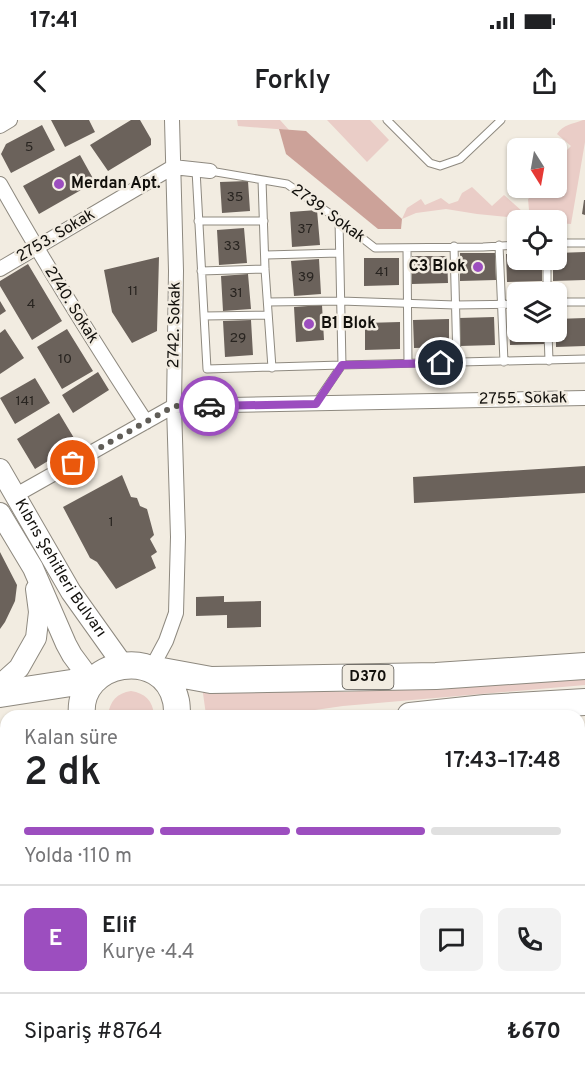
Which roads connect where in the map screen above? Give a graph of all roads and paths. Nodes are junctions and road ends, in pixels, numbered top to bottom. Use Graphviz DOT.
graph roads {
  1 [pos="10,120"];
  2 [pos="172,120"];
  3 [pos="387,120"];
  4 [pos="501,120"];
  5 [pos="0,126"];
  6 [pos="173,167"];
  7 [pos="203,170"];
  8 [pos="261,180"];
  9 [pos="0,184"];
  10 [pos="339,220"];
  11 [pos="264,221"];
  12 [pos="198,222"];
  13 [pos="567,243"];
  14 [pos="585,243"];
  15 [pos="500,245"];
  16 [pos="507,245"];
  17 [pos="454,246"];
  18 [pos="36,248"];
  19 [pos="407,248"];
  20 [pos="339,253"];
  21 [pos="266,255"];
  22 [pos="0,269"];
  23 [pos="265,269"];
  24 [pos="201,271"];
  25 [pos="341,301"];
  26 [pos="268,302"];
  27 [pos="585,302"];
  28 [pos="567,303"];
  29 [pos="407,304"];
  30 [pos="501,304"];
  31 [pos="507,304"];
  32 [pos="455,305"];
  33 [pos="268,315"];
  34 [pos="204,316"];
  35 [pos="548,342"];
  36 [pos="585,359"];
  37 [pos="549,361"];
  38 [pos="457,362"];
  39 [pos="504,362"];
  40 [pos="408,363"];
  41 [pos="342,365"];
  42 [pos="272,368"];
  43 [pos="585,398"];
  44 [pos="316,404"];
  45 [pos="174,406"];
  46 [pos="146,422"];
  47 [pos="0,469"];
  48 [pos="16,495"];
  49 [pos="0,514"];
  50 [pos="33,568"];
  51 [pos="123,664"];
  52 [pos="585,666"];
  53 [pos="151,669"];
  54 [pos="93,682"];
  55 [pos="0,685"];
  56 [pos="0,694"];
  57 [pos="585,702"];
  58 [pos="82,710"];
  59 [pos="177,710"];
  60 [pos="486,710"];
  1 -- 5 [label="street"];
  2 -- 6 [label="street, 2742. Sokak"];
  3 -- 4 [label="lane"];
  6 -- 7 [label="street"];
  6 -- 18 [label="street, 2753. Sokak"];
  6 -- 45 [label="street, 2742. Sokak"];
  7 -- 8 [label="lane, 2739. Sokak"];
  7 -- 12 [label="lane"];
  8 -- 10 [label="lane, 2739. Sokak"];
  8 -- 11 [label="lane"];
  9 -- 18 [label="street, 2740. Sokak"];
  10 -- 19 [label="lane, 2739. Sokak"];
  10 -- 20 [label="lane"];
  11 -- 12 [label="lane"];
  11 -- 21 [label="lane"];
  12 -- 24 [label="lane"];
  13 -- 14 [label="lane"];
  15 -- 16 [label="lane, 2739. Sokak"];
  15 -- 17 [label="lane, 2739. Sokak"];
  15 -- 30 [label="lane"];
  17 -- 19 [label="lane, 2739. Sokak"];
  17 -- 32 [label="lane"];
  18 -- 22 [label="street, 2753. Sokak"];
  18 -- 46 [label="street, 2740. Sokak"];
  19 -- 29 [label="lane"];
  20 -- 21 [label="lane"];
  20 -- 25 [label="lane"];
  21 -- 23 [label="lane"];
  23 -- 24 [label="lane"];
  23 -- 26 [label="lane"];
  24 -- 34 [label="lane"];
  25 -- 26 [label="lane"];
  25 -- 29 [label="lane"];
  25 -- 41 [label="lane"];
  26 -- 33 [label="lane"];
  27 -- 28 [label="lane"];
  29 -- 32 [label="lane"];
  29 -- 40 [label="lane"];
  30 -- 31 [label="lane"];
  30 -- 32 [label="lane"];
  30 -- 39 [label="lane"];
  32 -- 38 [label="lane"];
  33 -- 34 [label="lane"];
  33 -- 42 [label="lane"];
  34 -- 42 [label="lane"];
  35 -- 37 [label="lane"];
  36 -- 37 [label="lane"];
  37 -- 39 [label="lane"];
  38 -- 39 [label="lane"];
  38 -- 40 [label="lane"];
  40 -- 41 [label="lane"];
  41 -- 42 [label="lane"];
  41 -- 44 [label="lane"];
  43 -- 44 [label="street, 2755. Sokak"];
  44 -- 45 [label="street, 2755. Sokak"];
  45 -- 46 [label="street, 2755. Sokak"];
  45 -- 53 [label="street, 2742. Sokak"];
  46 -- 48 [label="street, 2755. Sokak"];
  47 -- 48 [label="main road, Kıbrıs Şehitleri Bulvarı"];
  48 -- 51 [label="main road, Kıbrıs Şehitleri Bulvarı"];
  49 -- 50 [label="main road, Kıbrıs Şehitleri Bulvarı"];
  50 -- 54 [label="main road, Kıbrıs Şehitleri Bulvarı"];
  50 -- 55 [label="main road"];
  51 -- 53 [label="highway, D370"];
  51 -- 54 [label="highway"];
  52 -- 53 [label="highway, D370"];
  53 -- 59 [label="highway"];
  54 -- 56 [label="highway"];
  54 -- 58 [label="highway"];
  57 -- 60 [label="highway"];
}
